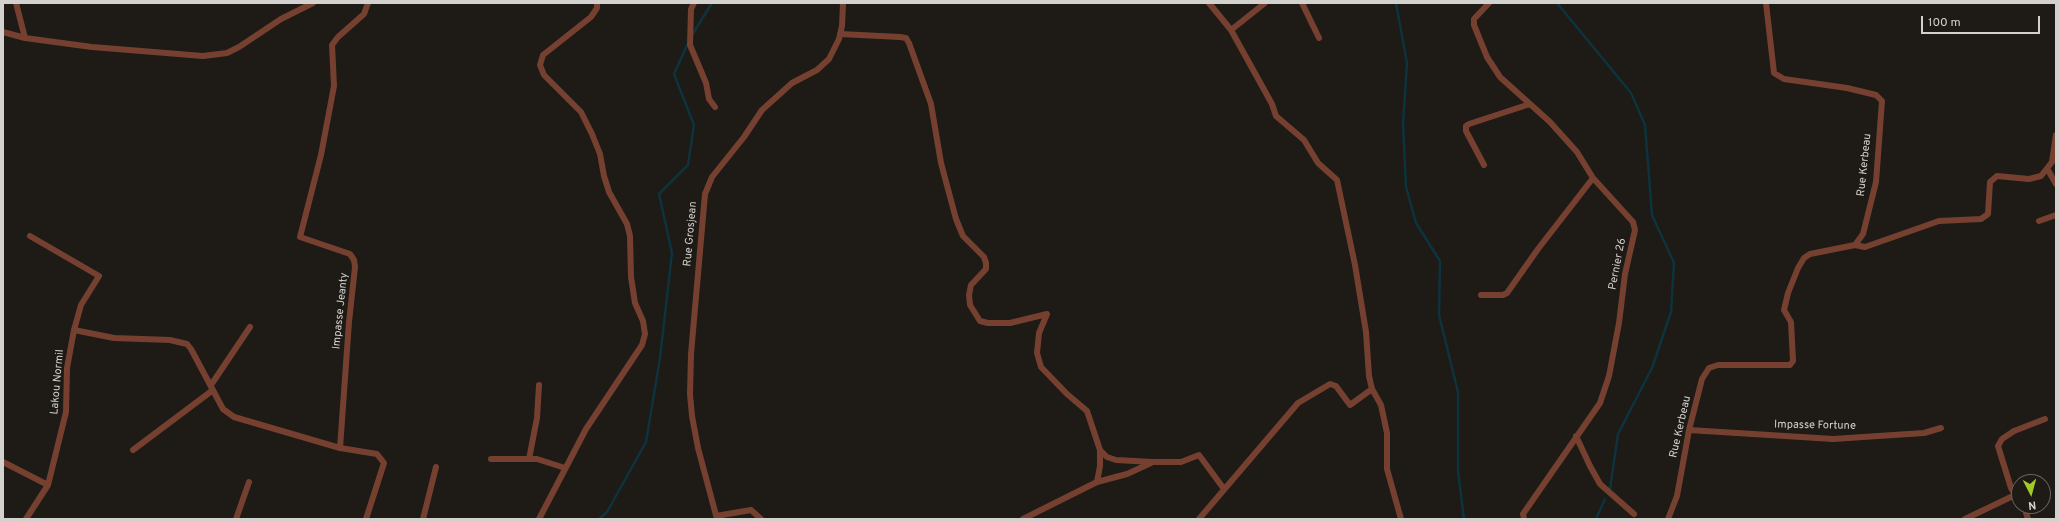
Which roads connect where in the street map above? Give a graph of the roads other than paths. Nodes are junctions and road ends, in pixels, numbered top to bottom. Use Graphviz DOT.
graph roads {
  1 [pos="16,3"];
  2 [pos="312,3"];
  3 [pos="368,3"];
  4 [pos="597,3"];
  5 [pos="694,3"];
  6 [pos="843,3"];
  7 [pos="1209,3"];
  8 [pos="1265,3"];
  9 [pos="1302,3"];
  10 [pos="1489,3"];
  11 [pos="1766,3"];
  12 [pos="1231,30"];
  13 [pos="3,32"];
  14 [pos="840,34"];
  15 [pos="25,38"];
  16 [pos="1319,38"];
  17 [pos="1530,104"];
  18 [pos="715,107"];
  19 [pos="2056,135"];
  20 [pos="1484,165"];
  21 [pos="2048,170"];
  22 [pos="1593,178"];
  23 [pos="2056,184"];
  24 [pos="2056,215"];
  25 [pos="2039,221"];
  26 [pos="30,236"];
  27 [pos="1855,245"];
  28 [pos="1480,295"];
  29 [pos="250,327"];
  30 [pos="74,330"];
  31 [pos="539,385"];
  32 [pos="212,387"];
  33 [pos="1372,389"];
  34 [pos="2045,419"];
  35 [pos="1941,428"];
  36 [pos="1688,430"];
  37 [pos="1576,436"];
  38 [pos="340,448"];
  39 [pos="133,450"];
  40 [pos="1100,450"];
  41 [pos="529,458"];
  42 [pos="491,459"];
  43 [pos="3,462"];
  44 [pos="1153,462"];
  45 [pos="436,468"];
  46 [pos="565,468"];
  47 [pos="2011,481"];
  48 [pos="249,482"];
  49 [pos="1097,482"];
  50 [pos="48,486"];
  51 [pos="1224,489"];
  52 [pos="2011,500"];
  53 [pos="1634,514"];
  54 [pos="717,518"];
  55 [pos="26,519"];
  56 [pos="236,519"];
  57 [pos="366,519"];
  58 [pos="423,519"];
  59 [pos="538,519"];
  60 [pos="761,519"];
  61 [pos="1023,519"];
  62 [pos="1199,519"];
  63 [pos="1401,519"];
  64 [pos="1524,519"];
  65 [pos="1668,519"];
  66 [pos="1965,519"];
  1 -- 15 [label="street"];
  2 -- 15 [label="street"];
  3 -- 38 [label="street, Impasse Jeanty"];
  4 -- 46 [label="street"];
  5 -- 18 [label="street"];
  6 -- 14 [label="street, Rue Grosjean"];
  7 -- 12 [label="street"];
  8 -- 12 [label="street"];
  9 -- 16 [label="street"];
  10 -- 17 [label="street, Pernier 26"];
  11 -- 27 [label="street, Rue Kerbeau"];
  12 -- 33 [label="street"];
  13 -- 15 [label="street"];
  14 -- 40 [label="street"];
  14 -- 54 [label="street, Rue Grosjean"];
  17 -- 20 [label="street"];
  17 -- 22 [label="street, Pernier 26"];
  19 -- 21 [label="street"];
  21 -- 23 [label="street"];
  21 -- 27 [label="street"];
  22 -- 28 [label="street"];
  22 -- 37 [label="street, Pernier 26"];
  24 -- 25 [label="street"];
  26 -- 30 [label="street, Lakou Normil"];
  27 -- 36 [label="street, Rue Kerbeau"];
  29 -- 32 [label="street"];
  30 -- 32 [label="street"];
  30 -- 50 [label="street, Lakou Normil"];
  31 -- 41 [label="street"];
  32 -- 38 [label="street"];
  32 -- 39 [label="street"];
  33 -- 51 [label="street"];
  33 -- 63 [label="street"];
  34 -- 47 [label="street"];
  35 -- 36 [label="street, Impasse Fortune"];
  36 -- 65 [label="street, Rue Kerbeau"];
  37 -- 53 [label="street"];
  37 -- 64 [label="street, Pernier 26"];
  38 -- 57 [label="street"];
  40 -- 44 [label="street"];
  40 -- 49 [label="street"];
  41 -- 42 [label="street"];
  41 -- 46 [label="street"];
  43 -- 50 [label="street"];
  44 -- 49 [label="street"];
  44 -- 51 [label="street"];
  45 -- 58 [label="street"];
  46 -- 59 [label="street"];
  48 -- 56 [label="street"];
  49 -- 61 [label="street"];
  50 -- 55 [label="street, Lakou Normil"];
  51 -- 62 [label="street"];
  52 -- 66 [label="street"];
  54 -- 60 [label="street"];
}
